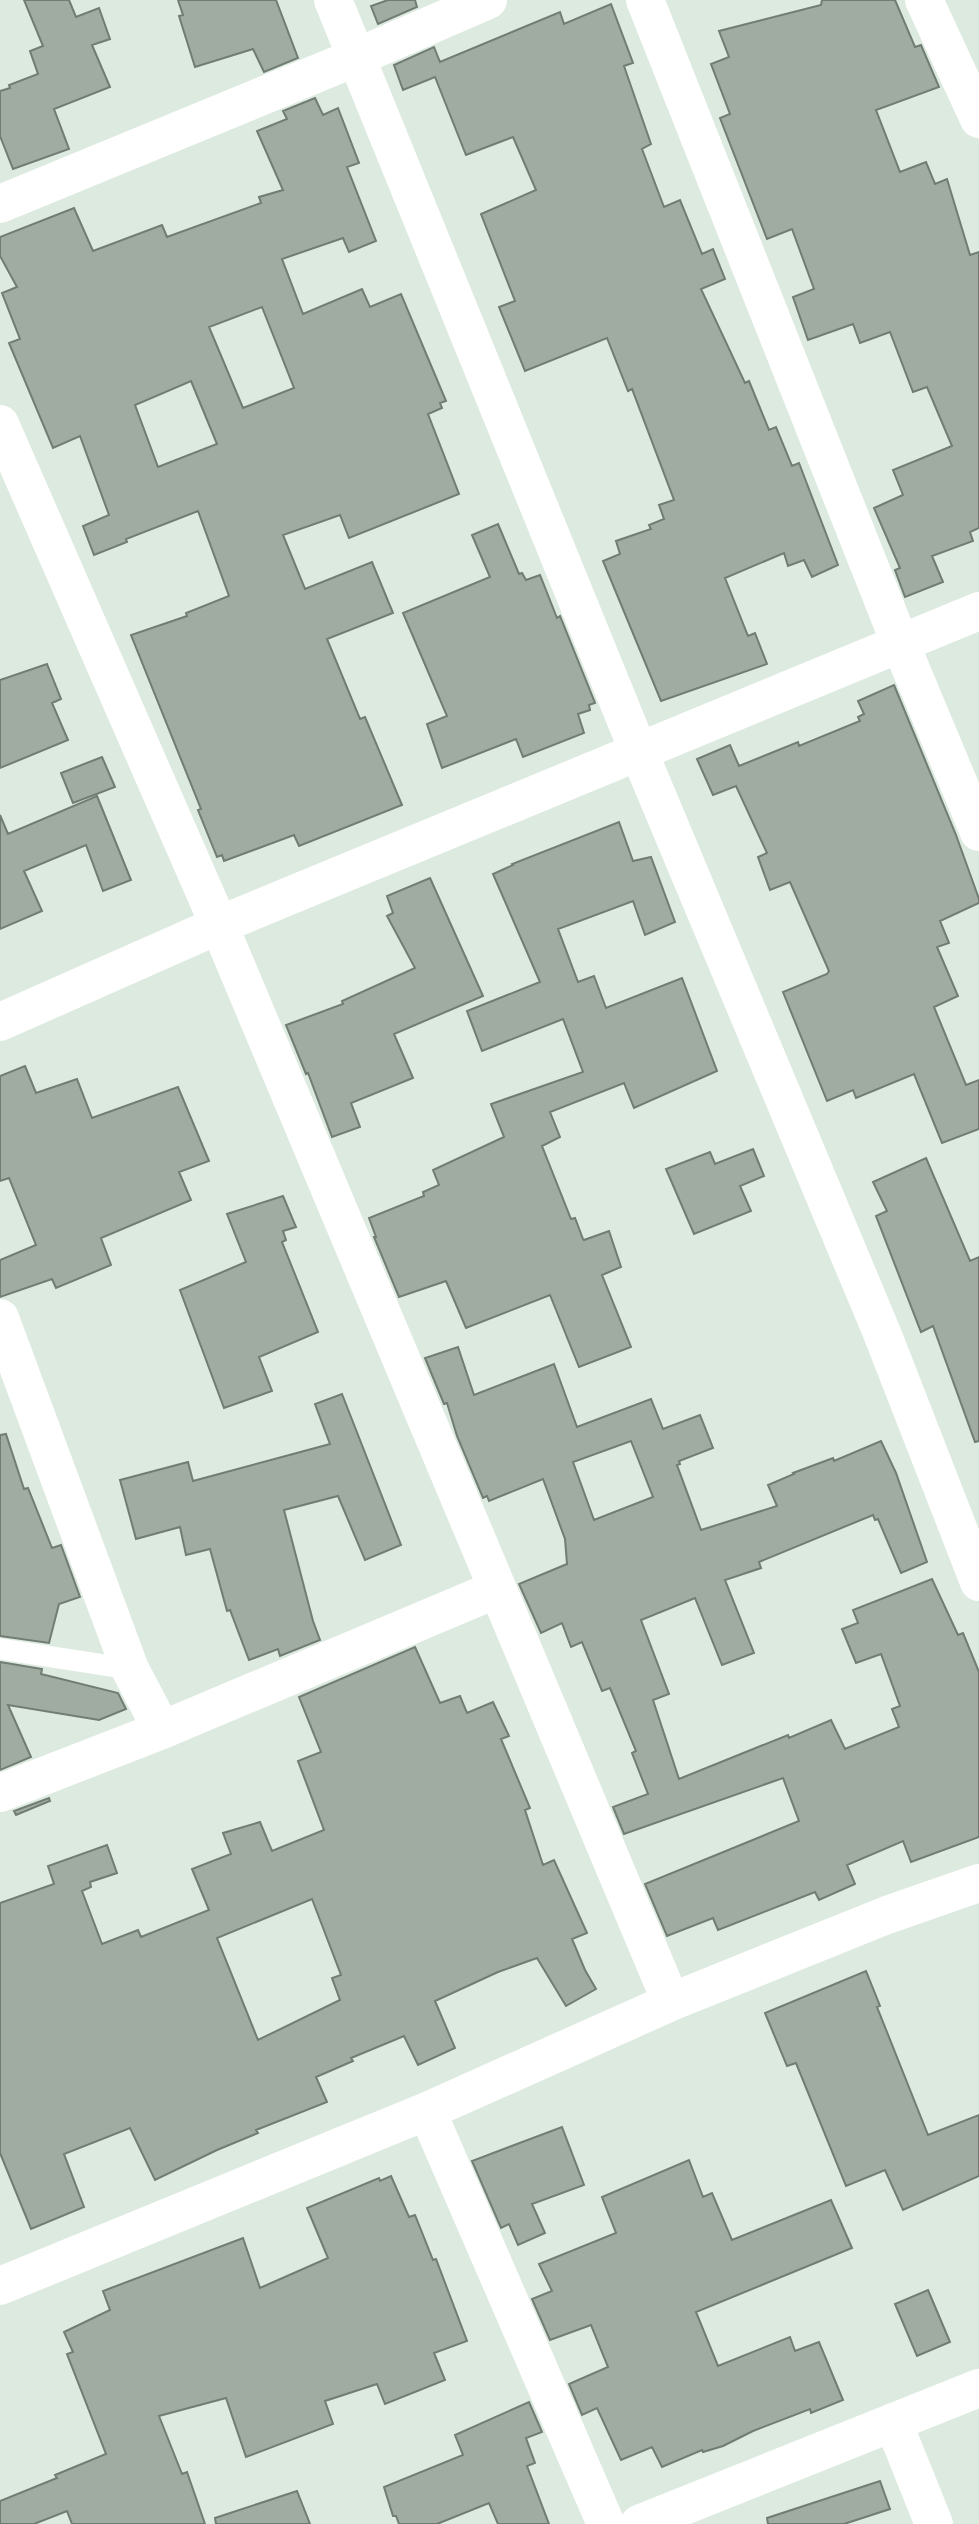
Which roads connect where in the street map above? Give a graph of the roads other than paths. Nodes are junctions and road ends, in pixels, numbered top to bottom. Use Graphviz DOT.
graph roads {
  1 [pos="333,0"];
  2 [pos="488,0"];
  3 [pos="645,0"];
  4 [pos="924,0"];
  5 [pos="357,57"];
  6 [pos="979,120"];
  7 [pos="0,204"];
  8 [pos="0,424"];
  9 [pos="979,611"];
  10 [pos="900,643"];
  11 [pos="638,750"];
  12 [pos="979,832"];
  13 [pos="219,925"];
  14 [pos="0,1022"];
  15 [pos="0,1318"];
  16 [pos="979,1582"];
  17 [pos="497,1589"];
  18 [pos="0,1649"];
  19 [pos="130,1669"];
  20 [pos="162,1730"];
  21 [pos="0,1793"];
  22 [pos="979,1883"];
  23 [pos="671,2002"];
  24 [pos="427,2112"];
  25 [pos="0,2286"];
  26 [pos="979,2388"];
  27 [pos="893,2422"];
  28 [pos="606,2524"];
  29 [pos="639,2524"];
  30 [pos="934,2524"];
  1 -- 5 [label="street"];
  2 -- 5 [label="street"];
  3 -- 10 [label="street"];
  4 -- 6 [label="street"];
  5 -- 7 [label="street"];
  5 -- 11 [label="street"];
  8 -- 13 [label="street"];
  9 -- 10 [label="street"];
  10 -- 11 [label="street"];
  10 -- 12 [label="street"];
  11 -- 13 [label="street"];
  11 -- 16 [label="street"];
  13 -- 14 [label="street"];
  13 -- 17 [label="street"];
  15 -- 19 [label="street"];
  17 -- 20 [label="street"];
  17 -- 23 [label="street"];
  18 -- 19 [label="lane"];
  19 -- 20 [label="street"];
  20 -- 21 [label="street"];
  22 -- 23 [label="street"];
  23 -- 24 [label="street"];
  24 -- 25 [label="street"];
  24 -- 28 [label="street"];
  26 -- 27 [label="street"];
  27 -- 29 [label="street"];
  27 -- 30 [label="street"];
}
